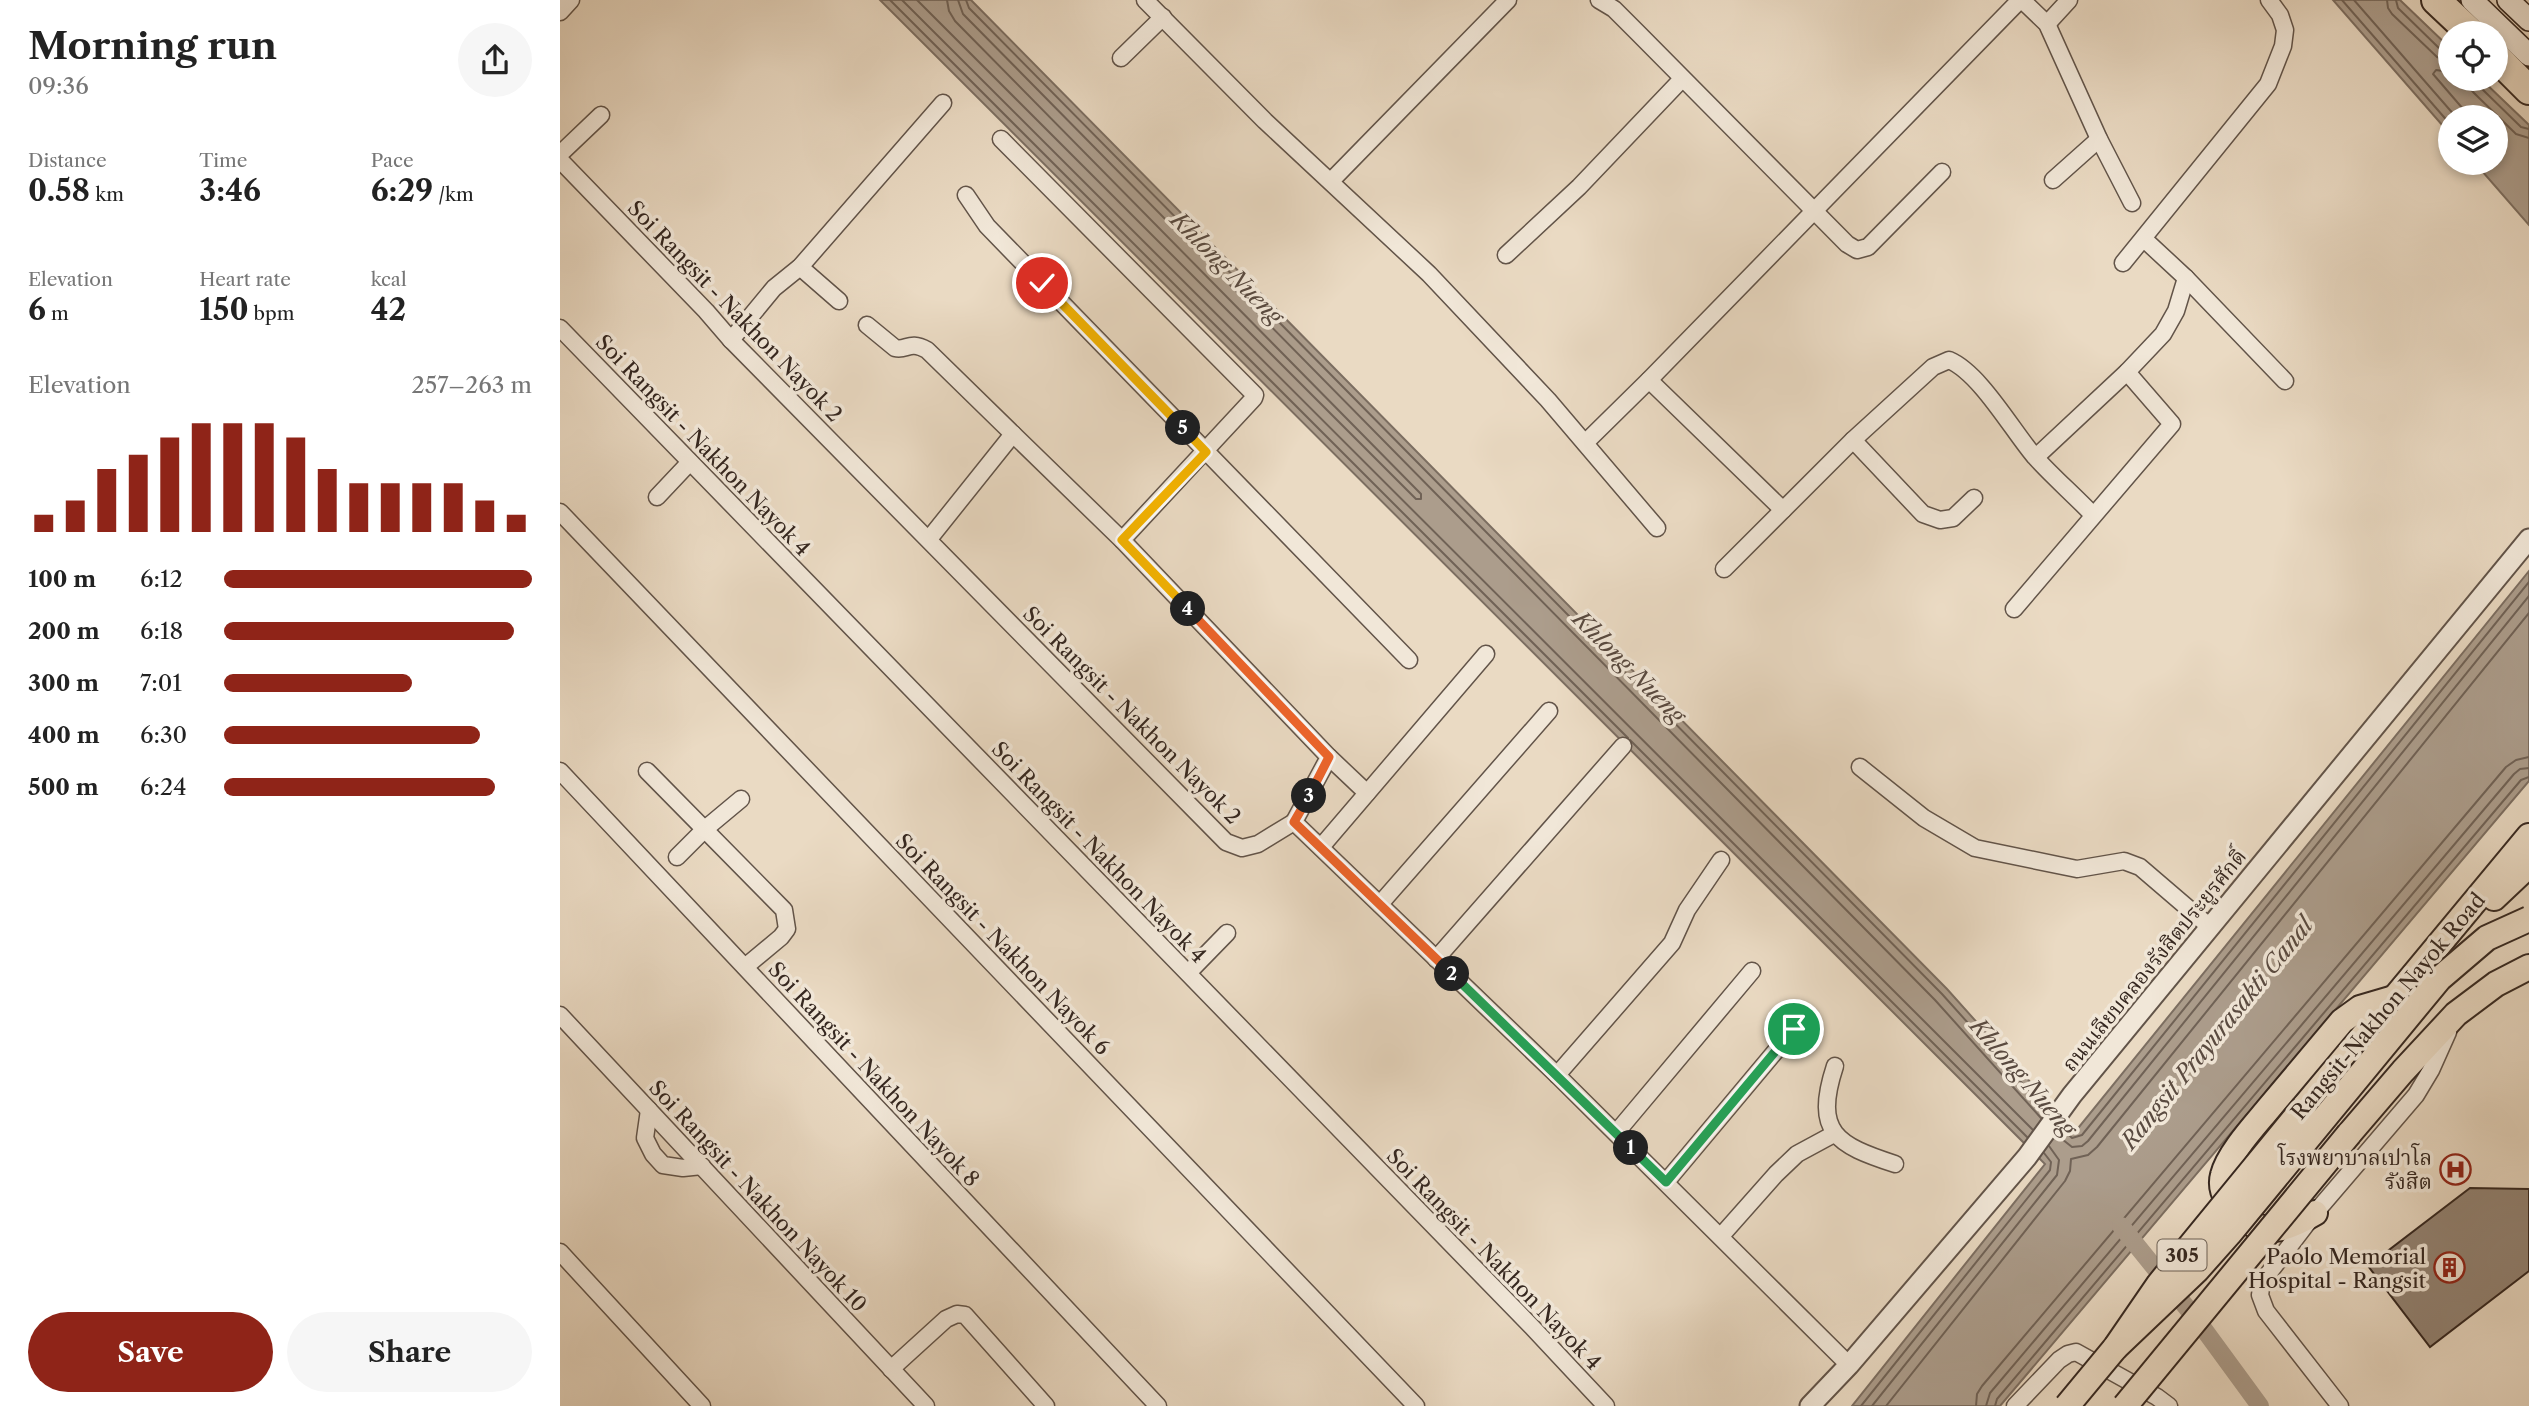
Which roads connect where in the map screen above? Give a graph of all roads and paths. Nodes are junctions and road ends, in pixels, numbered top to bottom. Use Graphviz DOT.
graph roads {
  1 [pos="571,0"];
  2 [pos="1145,0"];
  3 [pos="1508,0"];
  4 [pos="1599,0"];
  5 [pos="2021,0"];
  6 [pos="2069,0"];
  7 [pos="2269,0"];
  8 [pos="2436,0"];
  9 [pos="2472,0"];
  10 [pos="2508,0"];
  11 [pos="560,12"];
  12 [pos="1163,18"];
  13 [pos="2529,20"];
  14 [pos="2458,21"];
  15 [pos="2047,24"];
  16 [pos="2529,55"];
  17 [pos="1121,58"];
  18 [pos="2508,69"];
  19 [pos="1682,79"];
  20 [pos="2529,90"];
  21 [pos="943,103"];
  22 [pos="601,115"];
  23 [pos="1001,139"];
  24 [pos="2099,139"];
  25 [pos="560,154"];
  26 [pos="560,160"];
  27 [pos="1942,172"];
  28 [pos="2053,180"];
  29 [pos="1331,181"];
  30 [pos="966,195"];
  31 [pos="2132,203"];
  32 [pos="1815,211"];
  33 [pos="2144,239"];
  34 [pos="1506,255"];
  35 [pos="2123,263"];
  36 [pos="800,267"];
  37 [pos="2186,278"];
  38 [pos="839,301"];
  39 [pos="867,325"];
  40 [pos="560,328"];
  41 [pos="731,340"];
  42 [pos="2127,372"];
  43 [pos="1649,380"];
  44 [pos="2285,381"];
  45 [pos="1013,434"];
  46 [pos="1853,440"];
  47 [pos="1584,443"];
  48 [pos="1206,452"];
  49 [pos="2036,457"];
  50 [pos="690,462"];
  51 [pos="657,496"];
  52 [pos="1975,498"];
  53 [pos="1783,510"];
  54 [pos="560,512"];
  55 [pos="2093,515"];
  56 [pos="1657,528"];
  57 [pos="929,539"];
  58 [pos="2529,539"];
  59 [pos="1122,540"];
  60 [pos="1724,569"];
  61 [pos="2014,609"];
  62 [pos="1486,654"];
  63 [pos="1409,660"];
  64 [pos="1549,711"];
  65 [pos="1623,746"];
  66 [pos="1329,757"];
  67 [pos="1860,767"];
  68 [pos="560,771"];
  69 [pos="647,771"];
  70 [pos="1367,793"];
  71 [pos="741,799"];
  72 [pos="1294,822"];
  73 [pos="705,829"];
  74 [pos="2529,836"];
  75 [pos="1321,847"];
  76 [pos="677,857"];
  77 [pos="1721,860"];
  78 [pos="2529,865"];
  79 [pos="1380,904"];
  80 [pos="2529,919"];
  81 [pos="2210,927"];
  82 [pos="1227,933"];
  83 [pos="1436,959"];
  84 [pos="745,967"];
  85 [pos="2529,967"];
  86 [pos="1752,971"];
  87 [pos="1188,973"];
  88 [pos="2415,974"];
  89 [pos="2394,998"];
  90 [pos="2456,1014"];
  91 [pos="560,1015"];
  92 [pos="1794,1029"];
  93 [pos="1835,1066"];
  94 [pos="1557,1075"];
  95 [pos="649,1110"];
  96 [pos="1616,1133"];
  97 [pos="1833,1134"];
  98 [pos="1895,1164"];
  99 [pos="702,1166"];
  100 [pos="1666,1182"];
  101 [pos="2315,1213"];
  102 [pos="1721,1236"];
  103 [pos="560,1252"];
  104 [pos="2115,1348"];
  105 [pos="1849,1364"];
  106 [pos="891,1369"];
  107 [pos="702,1406"];
  108 [pos="926,1406"];
  109 [pos="1046,1406"];
  110 [pos="1158,1406"];
  111 [pos="1416,1406"];
  112 [pos="1606,1406"];
  113 [pos="1810,1406"];
  114 [pos="2015,1406"];
  115 [pos="2067,1406"];
  116 [pos="2125,1406"];
  117 [pos="2169,1406"];
  118 [pos="2340,1406"];
  1 -- 11 [label="street"];
  2 -- 12 [label="street"];
  3 -- 29 [label="street"];
  4 -- 19 [label="street"];
  5 -- 15 [label="street"];
  5 -- 32 [label="street"];
  6 -- 15 [label="street"];
  7 -- 33 [label="street"];
  8 -- 14 [label="highway"];
  9 -- 16 [label="main road"];
  10 -- 13 [label="main road"];
  12 -- 17 [label="street"];
  12 -- 29 [label="street"];
  15 -- 24 [label="street"];
  18 -- 20 [label="highway"];
  19 -- 32 [label="street"];
  19 -- 34 [label="street"];
  21 -- 36 [label="street"];
  22 -- 25 [label="street"];
  23 -- 48 [label="street"];
  24 -- 28 [label="street"];
  24 -- 31 [label="street"];
  26 -- 41 [label="street, Soi Rangsit - Nakhon Nayok 2"];
  27 -- 32 [label="street"];
  29 -- 47 [label="street"];
  30 -- 48 [label="street"];
  32 -- 43 [label="street"];
  33 -- 35 [label="street"];
  33 -- 37 [label="street"];
  36 -- 38 [label="street"];
  36 -- 41 [label="street"];
  37 -- 42 [label="street"];
  37 -- 44 [label="street"];
  39 -- 45 [label="street"];
  40 -- 50 [label="street, Soi Rangsit - Nakhon Nayok 4"];
  41 -- 57 [label="street, Soi Rangsit - Nakhon Nayok 2"];
  42 -- 49 [label="street"];
  42 -- 55 [label="street"];
  43 -- 47 [label="street"];
  43 -- 53 [label="street"];
  45 -- 57 [label="street"];
  45 -- 59 [label="street"];
  46 -- 49 [label="street"];
  46 -- 52 [label="street"];
  46 -- 53 [label="street"];
  47 -- 56 [label="street"];
  48 -- 59 [label="street"];
  48 -- 63 [label="street"];
  49 -- 55 [label="street"];
  50 -- 51 [label="street"];
  50 -- 87 [label="street, Soi Rangsit - Nakhon Nayok 4"];
  53 -- 60 [label="street"];
  54 -- 111 [label="street, Soi Rangsit - Nakhon Nayok 6"];
  55 -- 61 [label="street"];
  57 -- 72 [label="street, Soi Rangsit - Nakhon Nayok 2"];
  58 -- 81 [label="street, ถนนเลียบคลองรังสิตประยูรศักดิ์"];
  59 -- 66 [label="street"];
  62 -- 70 [label="street"];
  64 -- 79 [label="street"];
  65 -- 83 [label="street"];
  66 -- 70 [label="street"];
  66 -- 72 [label="street"];
  67 -- 81 [label="street"];
  68 -- 84 [label="street, Soi Rangsit - Nakhon Nayok 8"];
  69 -- 73 [label="street"];
  70 -- 75 [label="street"];
  71 -- 73 [label="street"];
  72 -- 75 [label="street"];
  73 -- 76 [label="street"];
  73 -- 84 [label="street"];
  74 -- 88 [label="main road, Rangsit-Nakhon Nayok Road / 305"];
  75 -- 79 [label="street"];
  77 -- 94 [label="street"];
  78 -- 88 [label="main road"];
  79 -- 83 [label="street"];
  80 -- 104 [label="main road, bridge"];
  81 -- 105 [label="street, ถนนเลียบคลองรังสิตประยูรศักดิ์"];
  82 -- 87 [label="street"];
  83 -- 94 [label="street"];
  84 -- 110 [label="street, Soi Rangsit - Nakhon Nayok 8"];
  85 -- 90 [label="main road"];
  86 -- 96 [label="street"];
  87 -- 112 [label="street, Soi Rangsit - Nakhon Nayok 4"];
  88 -- 89 [label="main road, Rangsit-Nakhon Nayok Road / 305"];
  89 -- 101 [label="main road"];
  89 -- 104 [label="main road, Rangsit-Nakhon Nayok Road / 305, bridge"];
  90 -- 101 [label="street"];
  90 -- 116 [label="main road, 305, bridge"];
  91 -- 95 [label="street, Soi Rangsit - Nakhon Nayok 10"];
  92 -- 100 [label="street"];
  93 -- 97 [label="street"];
  94 -- 96 [label="street"];
  95 -- 99 [label="street, Soi Rangsit - Nakhon Nayok 10"];
  95 -- 99 [label="street"];
  96 -- 100 [label="street"];
  97 -- 98 [label="street"];
  97 -- 102 [label="street"];
  99 -- 106 [label="street, Soi Rangsit - Nakhon Nayok 10"];
  100 -- 102 [label="street"];
  101 -- 118 [label="street"];
  102 -- 105 [label="street"];
  103 -- 107 [label="street"];
  104 -- 115 [label="main road, Rangsit-Nakhon Nayok Road / 305, bridge"];
  105 -- 113 [label="street, ถนนเลียบคลองรังสิตประยูรศักดิ์"];
  106 -- 108 [label="street, Soi Rangsit - Nakhon Nayok 10"];
  106 -- 109 [label="street"];
  114 -- 117 [label="street"];
}
